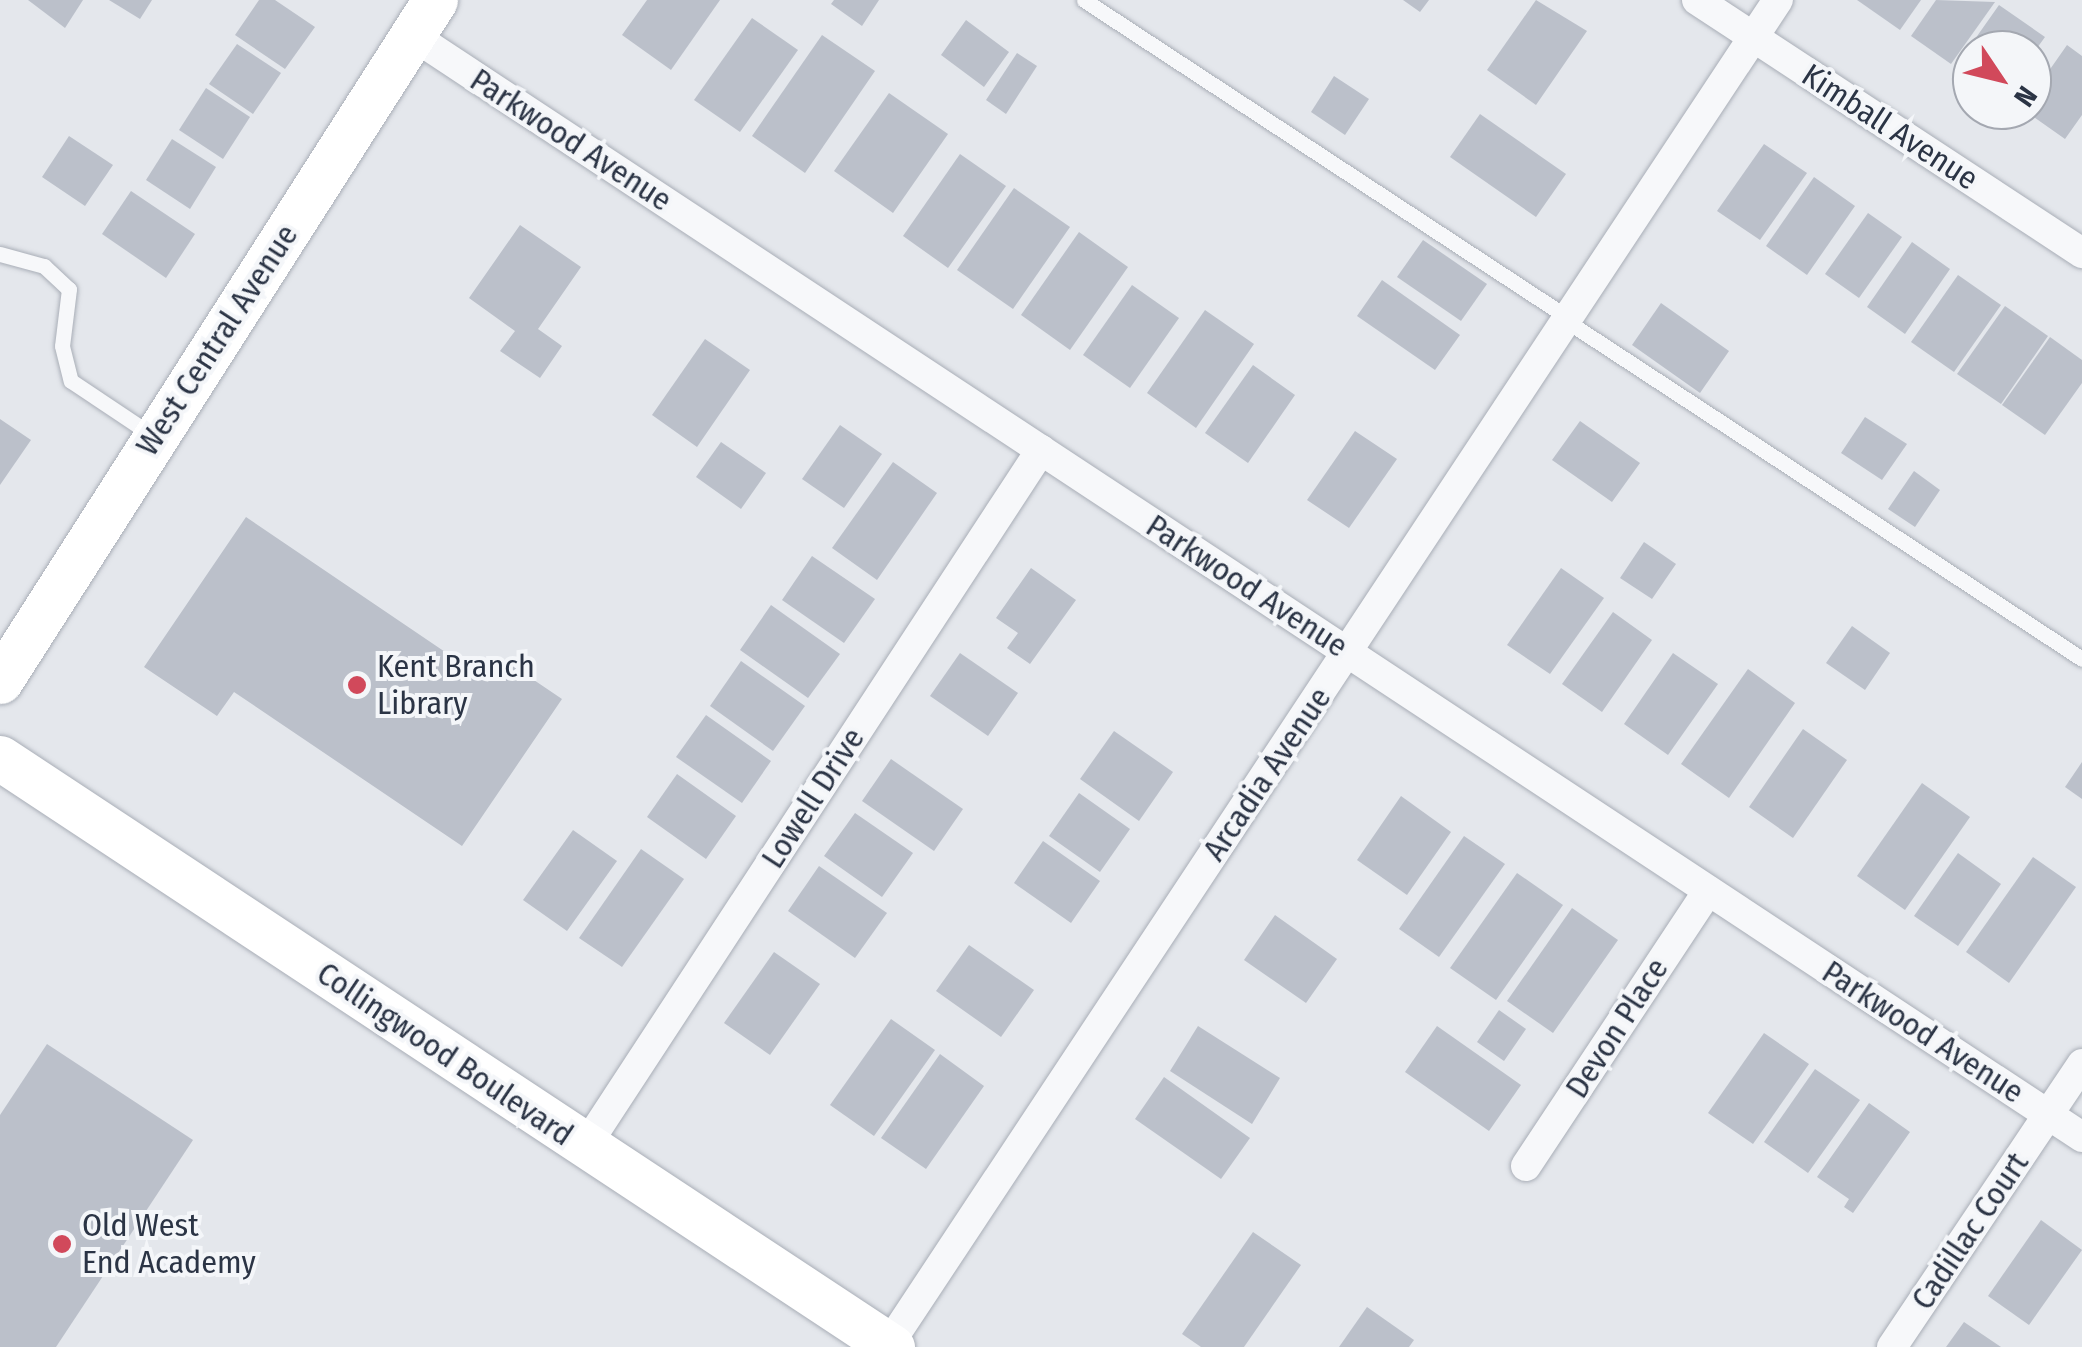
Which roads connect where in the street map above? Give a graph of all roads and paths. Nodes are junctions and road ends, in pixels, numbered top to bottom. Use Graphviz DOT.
graph roads {
  1 [pos="1084,0"];
  2 [pos="1698,0"];
  3 [pos="1778,0"];
  4 [pos="423,18"];
  5 [pos="1754,37"];
  6 [pos="0,254"];
  7 [pos="2082,254"];
  8 [pos="1566,319"];
  9 [pos="156,437"];
  10 [pos="1041,450"];
  11 [pos="1348,652"];
  12 [pos="2082,659"];
  13 [pos="0,681"];
  14 [pos="0,758"];
  15 [pos="1708,891"];
  16 [pos="2082,1064"];
  17 [pos="2048,1115"];
  18 [pos="2082,1138"];
  19 [pos="585,1146"];
  20 [pos="1526,1166"];
  21 [pos="889,1346"];
  22 [pos="1892,1347"];
  1 -- 8 [label="lane"];
  2 -- 5 [label="street, Kimball Avenue"];
  3 -- 5 [label="street, Arcadia Avenue"];
  4 -- 9 [label="main road, West Central Avenue"];
  4 -- 10 [label="street, Parkwood Avenue"];
  5 -- 7 [label="street, Kimball Avenue"];
  5 -- 8 [label="street, Arcadia Avenue"];
  6 -- 9 [label="lane"];
  8 -- 11 [label="street, Arcadia Avenue"];
  8 -- 12 [label="lane"];
  9 -- 13 [label="main road, West Central Avenue"];
  10 -- 11 [label="street, Parkwood Avenue"];
  10 -- 19 [label="street, Lowell Drive"];
  11 -- 15 [label="street, Parkwood Avenue"];
  11 -- 21 [label="street, Arcadia Avenue"];
  14 -- 19 [label="main road, Collingwood Boulevard"];
  15 -- 17 [label="street, Parkwood Avenue"];
  15 -- 20 [label="street, Devon Place"];
  16 -- 17 [label="street, Cadillac Court"];
  17 -- 18 [label="street, Parkwood Avenue"];
  17 -- 22 [label="street, Cadillac Court"];
  19 -- 21 [label="main road, Collingwood Boulevard"];
}
